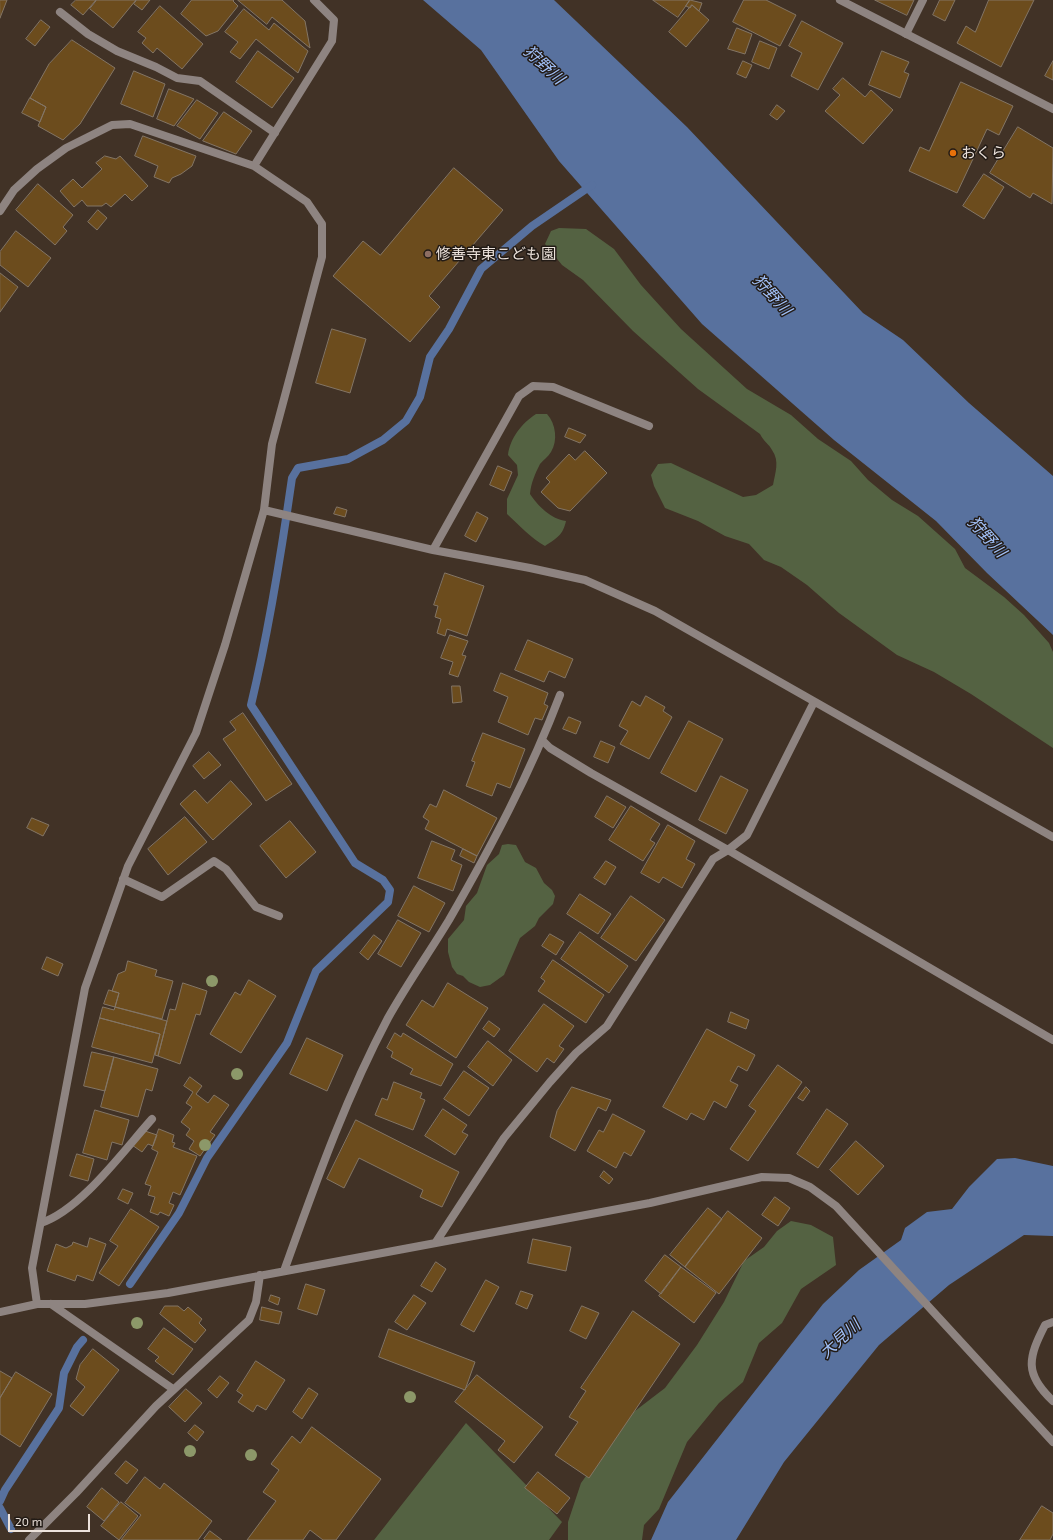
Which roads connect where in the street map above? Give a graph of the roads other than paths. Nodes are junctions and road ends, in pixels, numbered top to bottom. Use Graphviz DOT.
graph roads {
  1 [pos="314,0"];
  2 [pos="840,0"];
  3 [pos="922,0"];
  4 [pos="60,12"];
  5 [pos="906,34"];
  6 [pos="1053,109"];
  7 [pos="275,133"];
  8 [pos="254,166"];
  9 [pos="0,211"];
  10 [pos="649,426"];
  11 [pos="264,510"];
  12 [pos="434,550"];
  13 [pos="560,695"];
  14 [pos="814,702"];
  15 [pos="543,741"];
  16 [pos="1053,837"];
  17 [pos="728,850"];
  18 [pos="123,879"];
  19 [pos="279,916"];
  20 [pos="1053,1040"];
  21 [pos="152,1119"];
  22 [pos="41,1223"];
  23 [pos="436,1242"];
  24 [pos="284,1271"];
  25 [pos="260,1275"];
  26 [pos="37,1304"];
  27 [pos="51,1304"];
  28 [pos="0,1312"];
  29 [pos="1053,1322"];
  30 [pos="173,1389"];
  31 [pos="1053,1401"];
  32 [pos="1053,1442"];
  33 [pos="29,1540"];
  1 -- 7 [label="street"];
  2 -- 5 [label="street"];
  3 -- 5 [label="street"];
  4 -- 7 [label="street"];
  5 -- 6 [label="street"];
  7 -- 8 [label="street"];
  8 -- 9 [label="street"];
  8 -- 11 [label="street"];
  10 -- 12 [label="street"];
  11 -- 12 [label="street"];
  11 -- 18 [label="street"];
  12 -- 14 [label="street"];
  13 -- 15 [label="street"];
  14 -- 16 [label="street"];
  14 -- 17 [label="street"];
  15 -- 17 [label="street"];
  15 -- 24 [label="street"];
  17 -- 20 [label="street"];
  17 -- 23 [label="street"];
  18 -- 19 [label="street"];
  18 -- 22 [label="street"];
  21 -- 22 [label="street"];
  22 -- 26 [label="street"];
  23 -- 24 [label="street"];
  23 -- 32 [label="street"];
  24 -- 25 [label="street"];
  25 -- 27 [label="street"];
  25 -- 30 [label="street"];
  26 -- 27 [label="street"];
  26 -- 28 [label="street"];
  27 -- 30 [label="street"];
  29 -- 31 [label="street"];
  30 -- 33 [label="street"];
}
